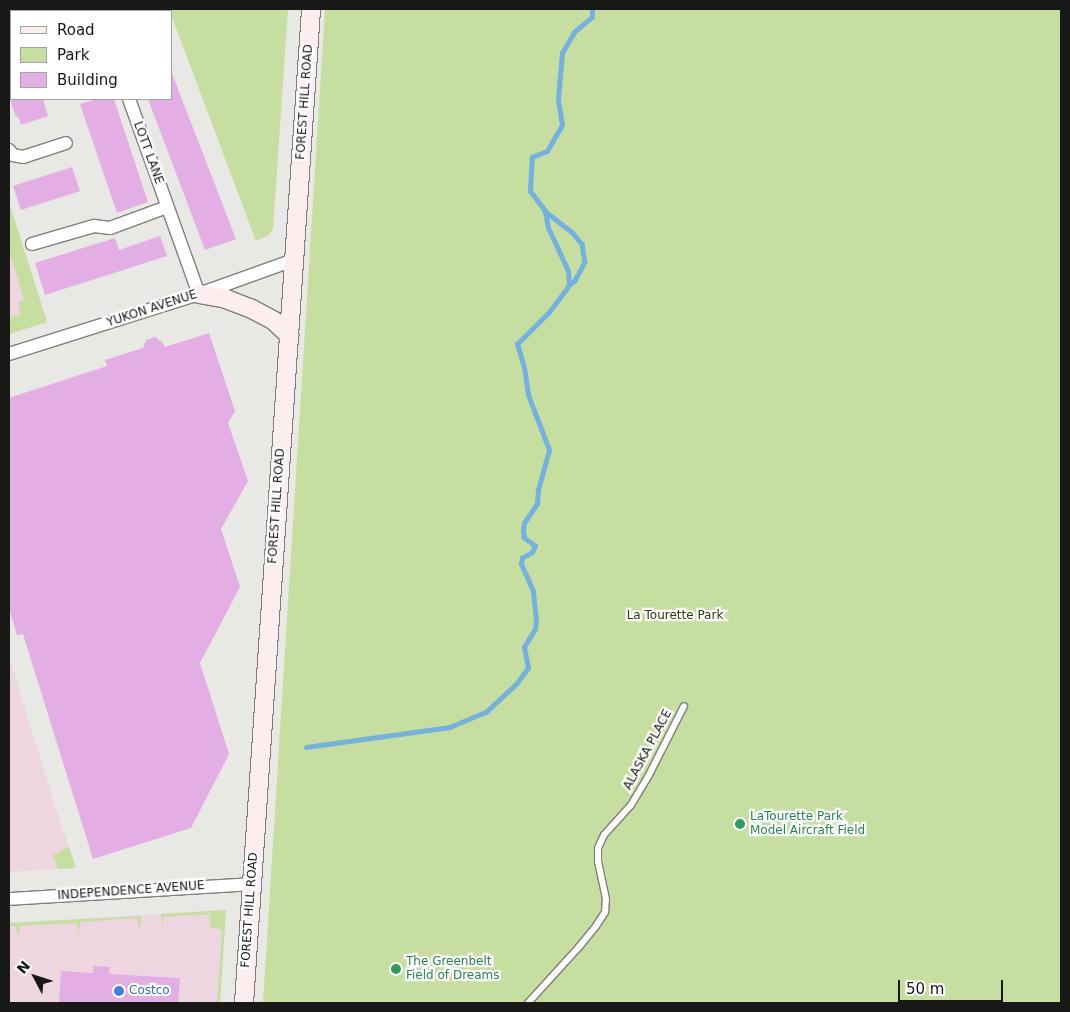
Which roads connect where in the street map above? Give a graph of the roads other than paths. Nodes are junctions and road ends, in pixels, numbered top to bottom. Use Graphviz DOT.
graph roads {
  1 [pos="311,9"];
  2 [pos="129,100"];
  3 [pos="66,143"];
  4 [pos="9,150"];
  5 [pos="167,207"];
  6 [pos="32,244"];
  7 [pos="294,260"];
  8 [pos="199,294"];
  9 [pos="289,335"];
  10 [pos="9,354"];
  11 [pos="684,706"];
  12 [pos="252,884"];
  13 [pos="9,898"];
  14 [pos="244,1003"];
  15 [pos="528,1003"];
  1 -- 7 [label="street, FOREST HILL ROAD"];
  2 -- 5 [label="street, LOTT LANE"];
  3 -- 4 [label="street"];
  5 -- 6 [label="street"];
  5 -- 8 [label="street, LOTT LANE"];
  7 -- 8 [label="street, YUKON AVENUE"];
  7 -- 9 [label="street, FOREST HILL ROAD"];
  8 -- 9 [label="street"];
  8 -- 10 [label="street, YUKON AVENUE"];
  9 -- 12 [label="street, FOREST HILL ROAD"];
  11 -- 15 [label="lane, ALASKA PLACE"];
  12 -- 13 [label="street, INDEPENDENCE AVENUE"];
  12 -- 14 [label="street, FOREST HILL ROAD"];
}
